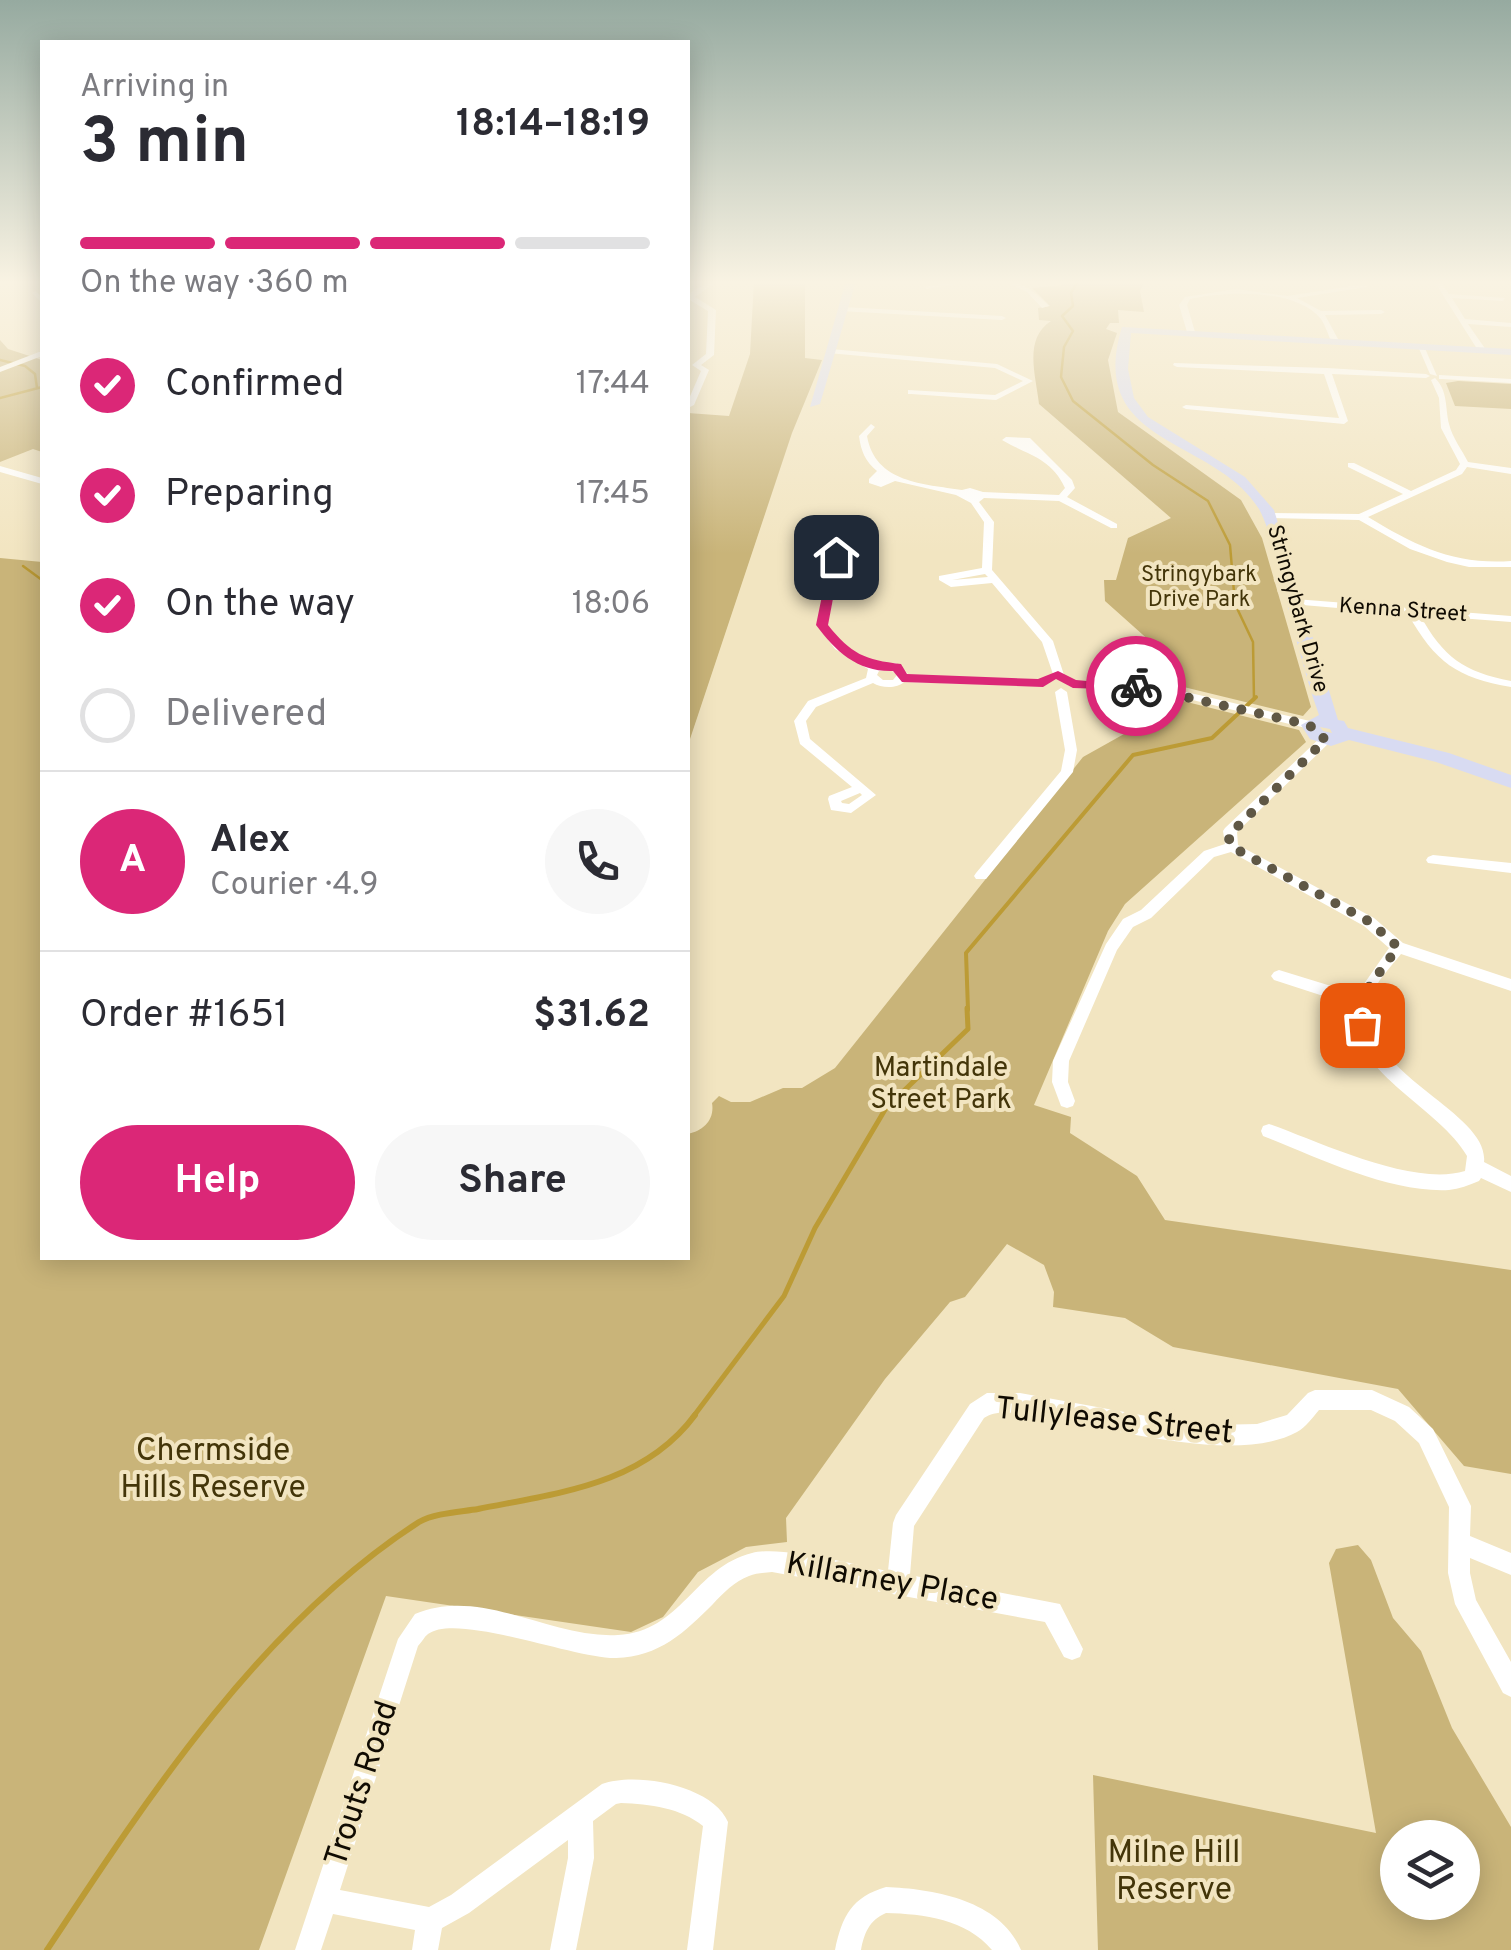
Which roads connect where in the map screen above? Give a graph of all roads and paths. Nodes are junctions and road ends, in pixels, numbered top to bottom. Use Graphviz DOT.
graph roads {
  1 [pos="705,372"];
  2 [pos="824,372"];
  3 [pos="1009,372"];
  4 [pos="1120,372"];
  5 [pos="1328,372"];
  6 [pos="1363,372"];
  7 [pos="1432,372"];
  8 [pos="1434,376"];
  9 [pos="1511,381"];
  10 [pos="911,392"];
  11 [pos="814,404"];
  12 [pos="690,405"];
  13 [pos="1186,407"];
  14 [pos="871,427"];
  15 [pos="1039,453"];
  16 [pos="1465,464"];
  17 [pos="1352,465"];
  18 [pos="0,469"];
  19 [pos="1511,471"];
  20 [pos="40,479"];
  21 [pos="1410,494"];
  22 [pos="978,498"];
  23 [pos="1060,498"];
  24 [pos="1270,516"];
  25 [pos="1361,517"];
  26 [pos="1114,526"];
  27 [pos="836,537"];
  28 [pos="1511,564"];
  29 [pos="1295,602"];
  30 [pos="1413,613"];
  31 [pos="1511,619"];
  32 [pos="873,673"];
  33 [pos="1058,675"];
  34 [pos="902,678"];
  35 [pos="1043,683"];
  36 [pos="1511,684"];
  37 [pos="1067,688"];
  38 [pos="1310,725"];
  39 [pos="1333,731"];
  40 [pos="1511,782"];
  41 [pos="860,788"];
  42 [pos="1232,847"];
  43 [pos="1433,860"];
  44 [pos="1511,868"];
  45 [pos="981,876"];
  46 [pos="1398,947"];
  47 [pos="1280,976"];
  48 [pos="1511,985"];
  49 [pos="1362,1002"];
  50 [pos="1066,1101"];
  51 [pos="1268,1131"];
  52 [pos="1478,1168"];
  53 [pos="1511,1184"];
  54 [pos="1461,1543"];
  55 [pos="1511,1564"];
  56 [pos="898,1584"];
  57 [pos="423,1622"];
  58 [pos="1072,1649"];
  59 [pos="1511,1684"];
  60 [pos="581,1816"];
  61 [pos="325,1900"];
  62 [pos="430,1920"];
  63 [pos="308,1950"];
  64 [pos="425,1950"];
  65 [pos="562,1950"];
  66 [pos="700,1950"];
  67 [pos="848,1950"];
  68 [pos="1008,1950"];
  1 -- 12 [label="street"];
  2 -- 11 [label="street"];
  3 -- 10 [label="street"];
  4 -- 24 [label="street, Stringybark Drive"];
  5 -- 13 [label="street"];
  6 -- 8 [label="street"];
  7 -- 8 [label="street"];
  8 -- 9 [label="street"];
  8 -- 16 [label="street"];
  14 -- 22 [label="street"];
  15 -- 23 [label="street"];
  16 -- 19 [label="street"];
  16 -- 21 [label="street"];
  17 -- 21 [label="street"];
  18 -- 20 [label="street"];
  21 -- 25 [label="street"];
  22 -- 23 [label="street"];
  22 -- 33 [label="street"];
  23 -- 26 [label="street"];
  24 -- 25 [label="street"];
  24 -- 29 [label="street, Stringybark Drive"];
  25 -- 28 [label="street"];
  27 -- 32 [label="street"];
  29 -- 30 [label="street, Kenna Street"];
  29 -- 39 [label="street, Stringybark Drive"];
  30 -- 31 [label="street, Kenna Street"];
  30 -- 36 [label="street"];
  32 -- 34 [label="street"];
  32 -- 34 [label="street"];
  32 -- 41 [label="street"];
  33 -- 35 [label="street"];
  33 -- 37 [label="street"];
  34 -- 35 [label="street"];
  35 -- 37 [label="street"];
  37 -- 38 [label="street"];
  37 -- 45 [label="street"];
  38 -- 39 [label="street, Stringybark Drive"];
  39 -- 40 [label="street"];
  39 -- 42 [label="street"];
  42 -- 46 [label="street"];
  42 -- 50 [label="street"];
  43 -- 44 [label="street"];
  46 -- 48 [label="street"];
  46 -- 49 [label="street"];
  47 -- 49 [label="street"];
  49 -- 52 [label="street"];
  51 -- 52 [label="street"];
  52 -- 53 [label="street"];
  54 -- 55 [label="street"];
  54 -- 56 [label="street, Tullylease Street"];
  54 -- 59 [label="street"];
  56 -- 57 [label="street, Killarney Place"];
  56 -- 58 [label="street, Killarney Place"];
  57 -- 61 [label="street, Trouts Road"];
  60 -- 62 [label="street"];
  60 -- 65 [label="street"];
  60 -- 66 [label="street"];
  61 -- 62 [label="street"];
  61 -- 63 [label="street, Trouts Road"];
  62 -- 64 [label="street"];
  67 -- 68 [label="street"];
}
